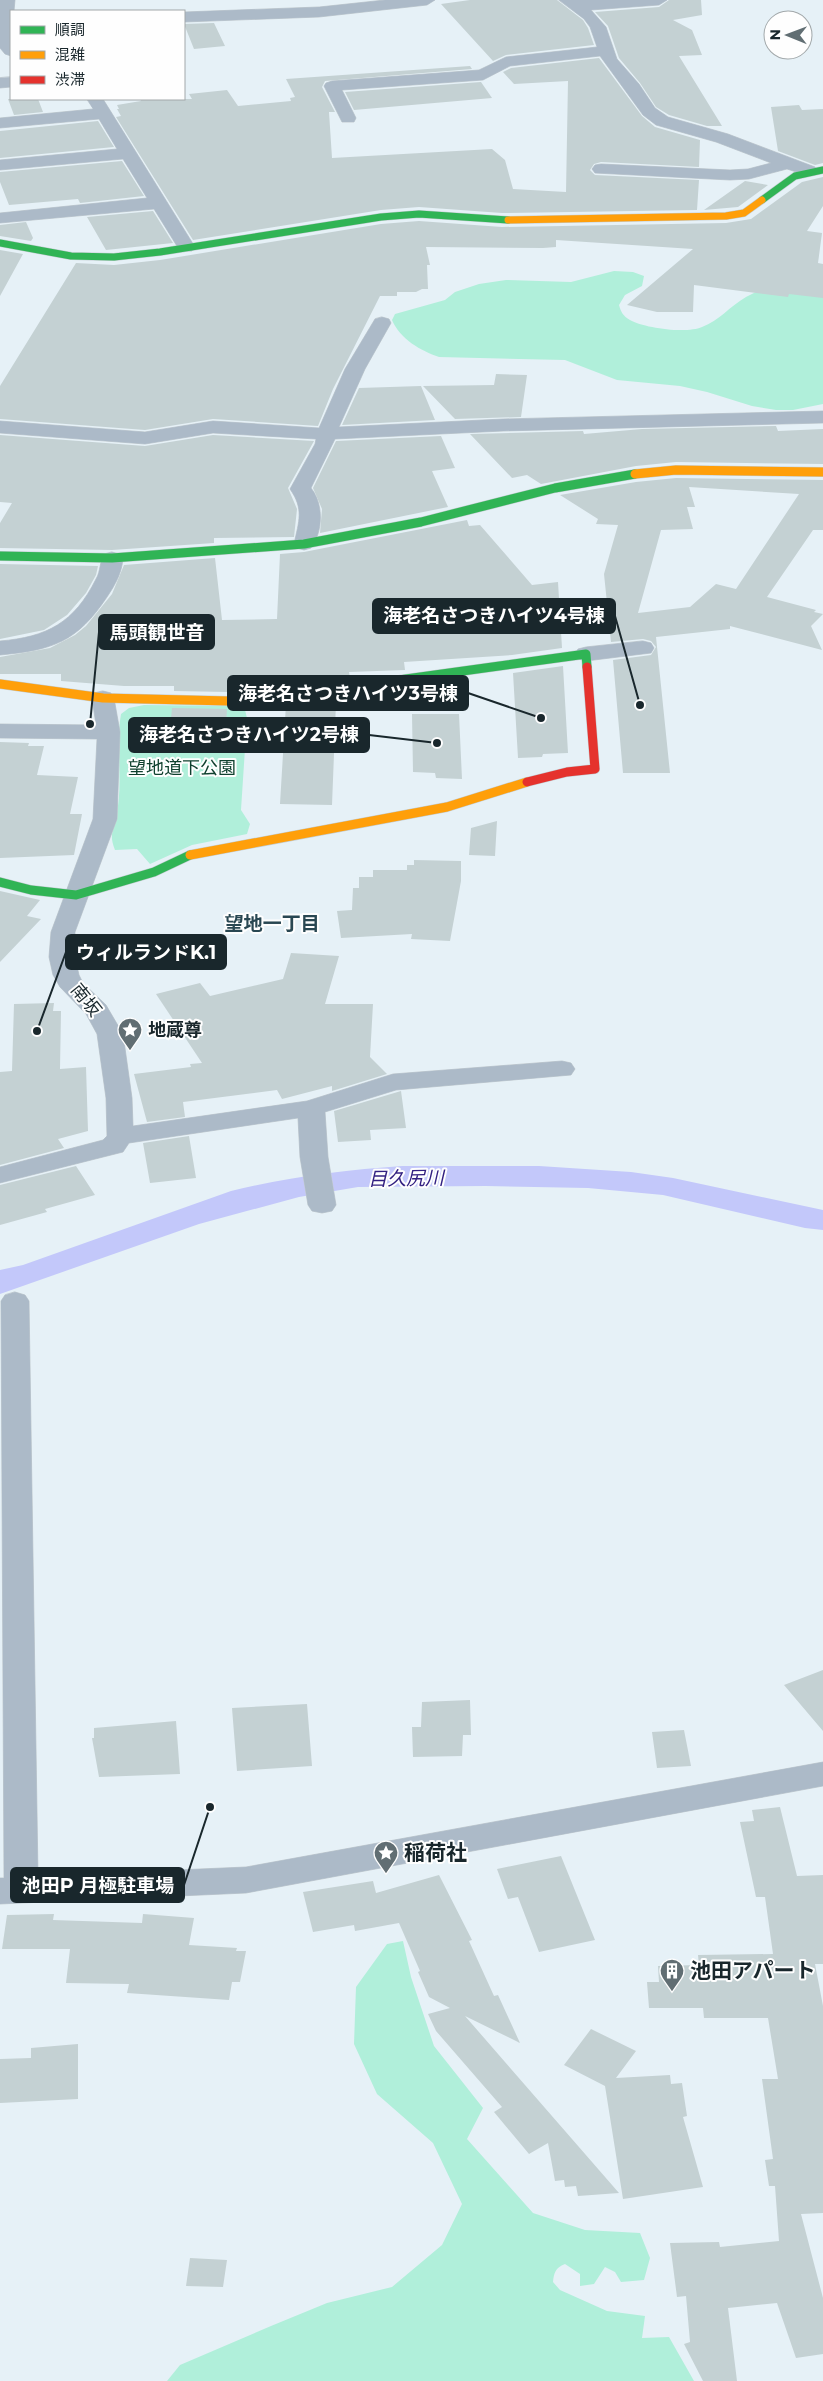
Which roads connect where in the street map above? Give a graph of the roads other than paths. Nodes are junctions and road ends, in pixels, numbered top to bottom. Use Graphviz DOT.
graph roads {
  1 [pos="7,0"];
  2 [pos="427,0"];
  3 [pos="659,0"];
  4 [pos="571,3"];
  5 [pos="185,17"];
  6 [pos="5,22"];
  7 [pos="10,50"];
  8 [pos="605,51"];
  9 [pos="95,100"];
  10 [pos="104,113"];
  11 [pos="348,118"];
  12 [pos="0,123"];
  13 [pos="128,153"];
  14 [pos="788,163"];
  15 [pos="0,165"];
  16 [pos="601,169"];
  17 [pos="816,171"];
  18 [pos="160,204"];
  19 [pos="0,218"];
  20 [pos="0,243"];
  21 [pos="186,247"];
  22 [pos="382,323"];
  23 [pos="823,416"];
  24 [pos="0,427"];
  25 [pos="326,434"];
  26 [pos="823,472"];
  27 [pos="304,544"];
  28 [pos="0,556"];
  29 [pos="112,558"];
  30 [pos="0,648"];
  31 [pos="643,648"];
  32 [pos="586,654"];
  33 [pos="0,684"];
  34 [pos="103,698"];
  35 [pos="0,731"];
  36 [pos="109,732"];
  37 [pos="0,882"];
  38 [pos="76,895"];
  39 [pos="562,1069"];
  40 [pos="311,1108"];
  41 [pos="120,1136"];
  42 [pos="0,1175"];
  43 [pos="322,1205"];
  44 [pos="15,1301"];
  45 [pos="823,1774"];
  46 [pos="10,1891"];
  1 -- 6 [label="street"];
  2 -- 5 [label="street"];
  3 -- 4 [label="street"];
  4 -- 8 [label="street"];
  6 -- 7 [label="street"];
  8 -- 11 [label="street"];
  8 -- 14 [label="street"];
  9 -- 10 [label="street"];
  10 -- 12 [label="street"];
  10 -- 13 [label="street"];
  13 -- 15 [label="street"];
  13 -- 18 [label="street"];
  14 -- 16 [label="street"];
  14 -- 17 [label="street"];
  17 -- 21 [label="street"];
  18 -- 19 [label="street"];
  18 -- 21 [label="street"];
  20 -- 21 [label="street"];
  22 -- 25 [label="street"];
  23 -- 25 [label="street"];
  24 -- 25 [label="street"];
  25 -- 27 [label="street"];
  26 -- 27 [label="street"];
  27 -- 29 [label="street"];
  28 -- 29 [label="street"];
  29 -- 30 [label="street"];
  31 -- 32 [label="street"];
  32 -- 34 [label="street"];
  32 -- 38 [label="street"];
  33 -- 34 [label="street"];
  34 -- 36 [label="street, 南坂"];
  35 -- 36 [label="street"];
  36 -- 38 [label="street, 南坂"];
  37 -- 38 [label="street"];
  38 -- 41 [label="street, 南坂"];
  39 -- 40 [label="street"];
  40 -- 41 [label="street"];
  40 -- 43 [label="street"];
  41 -- 42 [label="street"];
  44 -- 46 [label="street"];
  45 -- 46 [label="street"];
}
